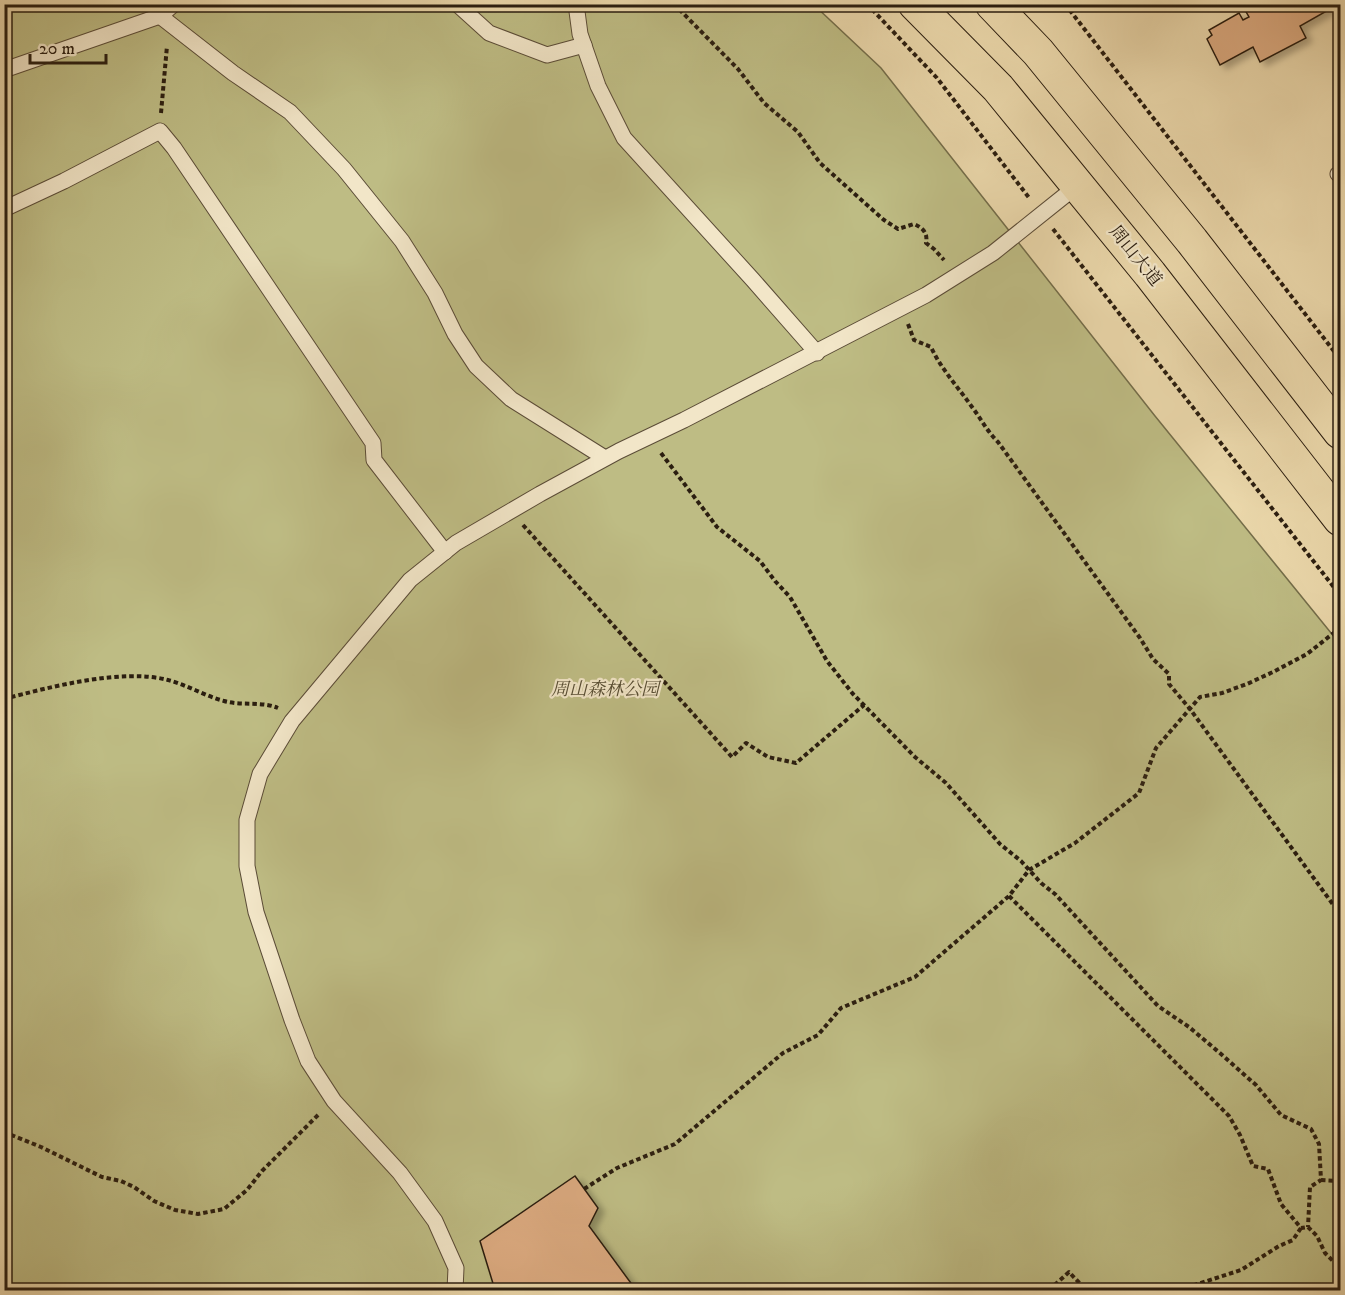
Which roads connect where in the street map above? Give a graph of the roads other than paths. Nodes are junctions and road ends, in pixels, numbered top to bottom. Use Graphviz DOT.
graph roads {
  1 [pos="174,4"];
  2 [pos="457,4"];
  3 [pos="576,4"];
  4 [pos="915,4"];
  5 [pos="992,4"];
  6 [pos="157,10"];
  7 [pos="584,45"];
  8 [pos="4,70"];
  9 [pos="1078,186"];
  10 [pos="4,209"];
  11 [pos="817,353"];
  12 [pos="1341,432"];
  13 [pos="605,458"];
  14 [pos="1341,519"];
  15 [pos="445,552"];
  16 [pos="455,1290"];
  1 -- 6 [label="lane"];
  2 -- 7 [label="lane"];
  3 -- 7 [label="lane"];
  4 -- 9 [label="main road, 周山大道"];
  5 -- 12 [label="main road"];
  6 -- 8 [label="lane"];
  6 -- 13 [label="lane"];
  7 -- 11 [label="lane"];
  9 -- 11 [label="lane"];
  9 -- 14 [label="main road, 周山大道"];
  10 -- 15 [label="lane"];
  11 -- 13 [label="lane"];
  13 -- 15 [label="lane"];
  15 -- 16 [label="lane"];
}
